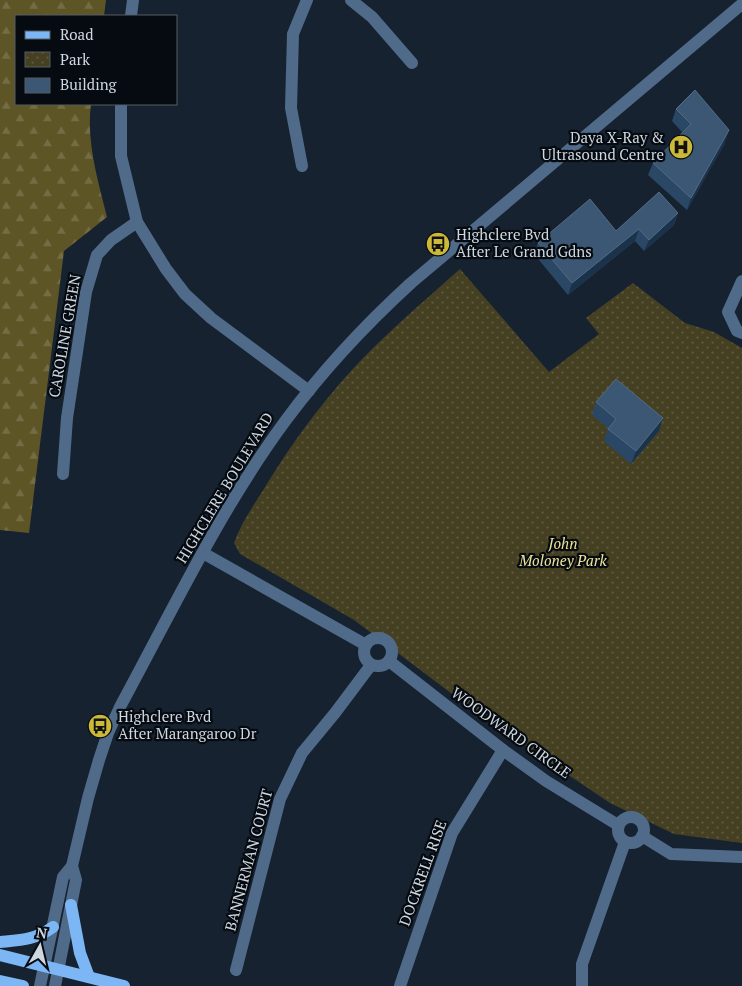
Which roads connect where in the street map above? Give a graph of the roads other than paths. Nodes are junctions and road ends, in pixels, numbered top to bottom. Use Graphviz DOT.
graph roads {
  1 [pos="133,0"];
  2 [pos="307,0"];
  3 [pos="351,0"];
  4 [pos="742,4"];
  5 [pos="131,15"];
  6 [pos="412,64"];
  7 [pos="121,105"];
  8 [pos="302,166"];
  9 [pos="137,222"];
  10 [pos="742,281"];
  11 [pos="742,334"];
  12 [pos="309,391"];
  13 [pos="63,474"];
  14 [pos="203,553"];
  15 [pos="366,645"];
  16 [pos="389,662"];
  17 [pos="371,665"];
  18 [pos="503,750"];
  19 [pos="618,825"];
  20 [pos="642,836"];
  21 [pos="626,842"];
  22 [pos="742,857"];
  23 [pos="72,866"];
  24 [pos="71,904"];
  25 [pos="53,926"];
  26 [pos="0,942"];
  27 [pos="0,955"];
  28 [pos="45,965"];
  29 [pos="59,969"];
  30 [pos="236,970"];
  31 [pos="89,977"];
  32 [pos="0,981"];
  33 [pos="23,986"];
  34 [pos="40,986"];
  35 [pos="55,986"];
  36 [pos="124,986"];
  37 [pos="400,986"];
  38 [pos="582,986"];
  1 -- 5 [label="street"];
  2 -- 8 [label="street"];
  3 -- 6 [label="street"];
  4 -- 12 [label="street, HIGHCLERE BOULEVARD"];
  7 -- 9 [label="street"];
  9 -- 12 [label="street"];
  9 -- 13 [label="street, CAROLINE GREEN"];
  10 -- 11 [label="street"];
  12 -- 14 [label="street, HIGHCLERE BOULEVARD"];
  14 -- 15 [label="street"];
  14 -- 23 [label="street, HIGHCLERE BOULEVARD"];
  15 -- 16 [label="street"];
  15 -- 17 [label="street"];
  16 -- 17 [label="street"];
  16 -- 18 [label="street, WOODWARD CIRCLE"];
  17 -- 30 [label="street, BANNERMAN COURT"];
  18 -- 19 [label="street, WOODWARD CIRCLE"];
  18 -- 37 [label="street, DOCKRELL RISE"];
  19 -- 20 [label="street"];
  19 -- 21 [label="street"];
  20 -- 21 [label="street"];
  20 -- 22 [label="street"];
  21 -- 38 [label="street"];
  23 -- 24 [label="street, HIGHCLERE BOULEVARD"];
  23 -- 25 [label="street, HIGHCLERE BOULEVARD"];
  24 -- 29 [label="street, HIGHCLERE BOULEVARD"];
  24 -- 31 [label="main road"];
  25 -- 26 [label="main road"];
  25 -- 28 [label="street, HIGHCLERE BOULEVARD"];
  27 -- 28 [label="main road"];
  28 -- 29 [label="main road"];
  28 -- 34 [label="street, HIGHCLERE BOULEVARD"];
  29 -- 31 [label="main road"];
  29 -- 35 [label="street, HIGHCLERE BOULEVARD"];
  31 -- 36 [label="main road"];
  32 -- 33 [label="main road"];
}
